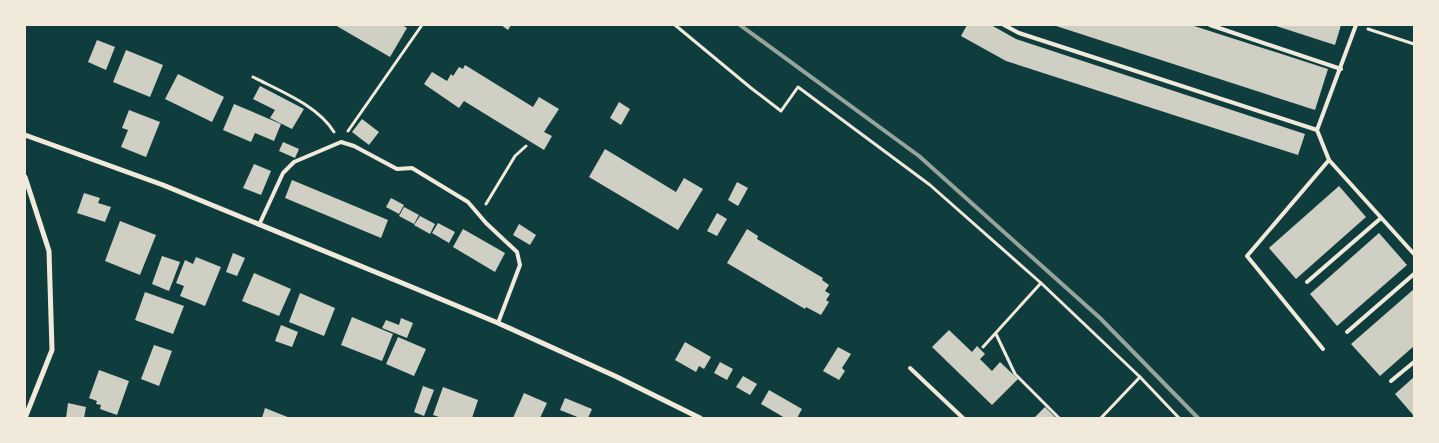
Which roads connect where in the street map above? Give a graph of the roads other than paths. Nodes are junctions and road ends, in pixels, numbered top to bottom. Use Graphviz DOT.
graph roads {
  1 [pos="1004,25"];
  2 [pos="1210,25"];
  3 [pos="1356,25"];
  4 [pos="1341,69"];
  5 [pos="1318,130"];
  6 [pos="25,135"];
  7 [pos="1329,160"];
  8 [pos="25,178"];
  9 [pos="1381,218"];
  10 [pos="259,225"];
  11 [pos="1414,254"];
  12 [pos="1414,274"];
  13 [pos="1307,282"];
  14 [pos="498,323"];
  15 [pos="1347,332"];
  16 [pos="1323,349"];
  17 [pos="1414,362"];
  18 [pos="910,368"];
  19 [pos="1391,381"];
  20 [pos="25,418"];
  21 [pos="700,418"];
  22 [pos="963,418"];
  1 -- 5 [label="lane"];
  2 -- 4 [label="lane"];
  3 -- 4 [label="lane"];
  4 -- 5 [label="lane"];
  5 -- 7 [label="lane"];
  6 -- 10 [label="street"];
  7 -- 9 [label="lane"];
  7 -- 16 [label="lane"];
  8 -- 20 [label="street"];
  9 -- 11 [label="lane"];
  9 -- 13 [label="lane"];
  10 -- 14 [label="street"];
  10 -- 14 [label="lane"];
  12 -- 15 [label="lane"];
  14 -- 21 [label="street"];
  17 -- 19 [label="lane"];
  18 -- 22 [label="lane"];
}
